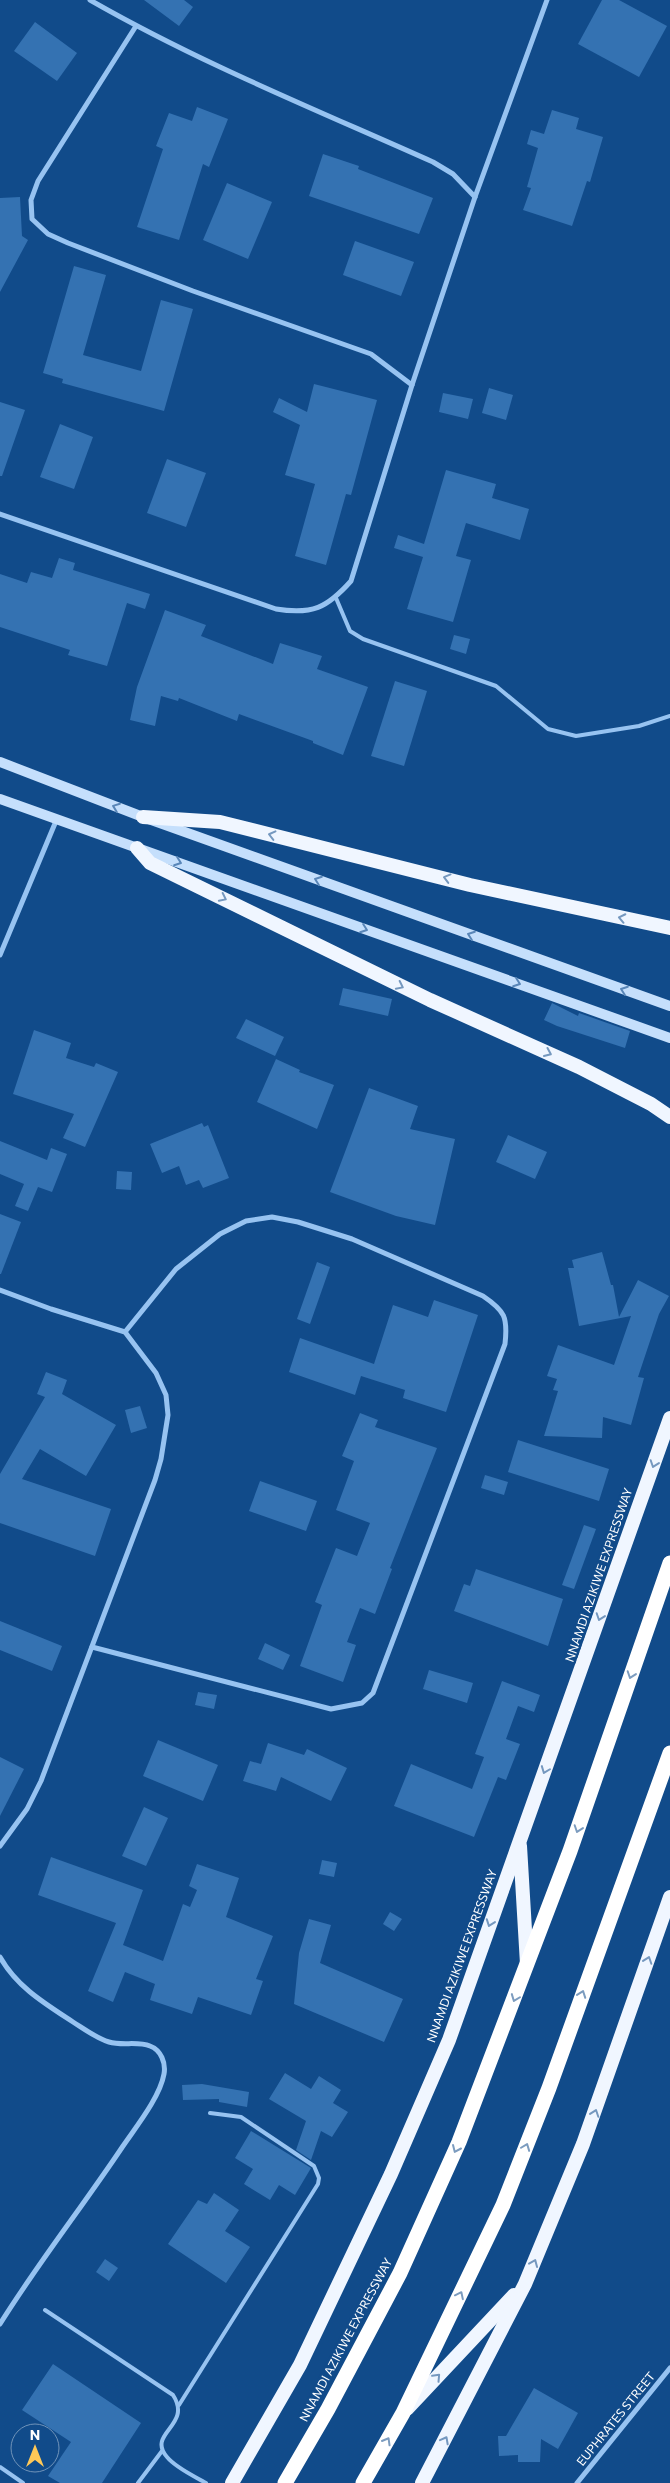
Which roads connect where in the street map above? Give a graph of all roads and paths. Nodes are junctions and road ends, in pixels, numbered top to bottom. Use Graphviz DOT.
graph roads {
  1 [pos="90,0"];
  2 [pos="547,0"];
  3 [pos="136,26"];
  4 [pos="475,197"];
  5 [pos="412,385"];
  6 [pos="0,514"];
  7 [pos="336,598"];
  8 [pos="670,716"];
  9 [pos="0,762"];
  10 [pos="0,799"];
  11 [pos="143,817"];
  12 [pos="56,820"];
  13 [pos="137,848"];
  14 [pos="670,928"];
  15 [pos="0,955"];
  16 [pos="670,1006"];
  17 [pos="670,1038"];
  18 [pos="670,1117"];
  19 [pos="0,1290"];
  20 [pos="125,1332"];
  21 [pos="670,1418"];
  22 [pos="670,1563"];
  23 [pos="92,1647"];
  24 [pos="670,1753"];
  25 [pos="520,1837"];
  26 [pos="0,1846"];
  27 [pos="670,1897"];
  28 [pos="0,1957"];
  29 [pos="528,1966"];
  30 [pos="210,2113"];
  31 [pos="525,2284"];
  32 [pos="44,2310"];
  33 [pos="0,2324"];
  34 [pos="670,2368"];
  35 [pos="179,2405"];
  36 [pos="403,2413"];
  37 [pos="162,2451"];
  38 [pos="0,2466"];
  39 [pos="23,2483"];
  40 [pos="138,2483"];
  41 [pos="206,2483"];
  42 [pos="232,2483"];
  43 [pos="285,2483"];
  44 [pos="363,2483"];
  45 [pos="422,2483"];
  46 [pos="577,2483"];
  1 -- 3 [label="street"];
  2 -- 4 [label="street"];
  3 -- 4 [label="street"];
  3 -- 5 [label="street"];
  4 -- 5 [label="street"];
  5 -- 7 [label="street"];
  6 -- 7 [label="street"];
  7 -- 8 [label="lane"];
  11 -- 9 [label="main road, one-way"];
  10 -- 12 [label="main road"];
  14 -- 11 [label="highway, one-way"];
  16 -- 11 [label="main road, one-way"];
  12 -- 13 [label="main road"];
  12 -- 15 [label="street"];
  13 -- 17 [label="main road, one-way"];
  13 -- 18 [label="highway, one-way"];
  19 -- 20 [label="street"];
  20 -- 23 [label="street"];
  20 -- 23 [label="street"];
  21 -- 25 [label="highway, NNAMDI AZIKIWE EXPRESSWAY, one-way"];
  22 -- 29 [label="highway, NNAMDI AZIKIWE EXPRESSWAY, one-way"];
  23 -- 26 [label="street"];
  36 -- 24 [label="highway, one-way"];
  25 -- 29 [label="highway"];
  25 -- 42 [label="highway, NNAMDI AZIKIWE EXPRESSWAY, one-way"];
  31 -- 27 [label="highway, one-way"];
  28 -- 33 [label="street"];
  29 -- 43 [label="highway, NNAMDI AZIKIWE EXPRESSWAY, one-way"];
  30 -- 35 [label="lane"];
  36 -- 31 [label="highway, one-way"];
  45 -- 31 [label="highway, one-way"];
  32 -- 35 [label="lane"];
  34 -- 46 [label="street, EUPHRATES STREET"];
  35 -- 37 [label="lane"];
  44 -- 36 [label="highway, one-way"];
  37 -- 40 [label="lane"];
  37 -- 41 [label="lane"];
  38 -- 39 [label="lane"];
}
